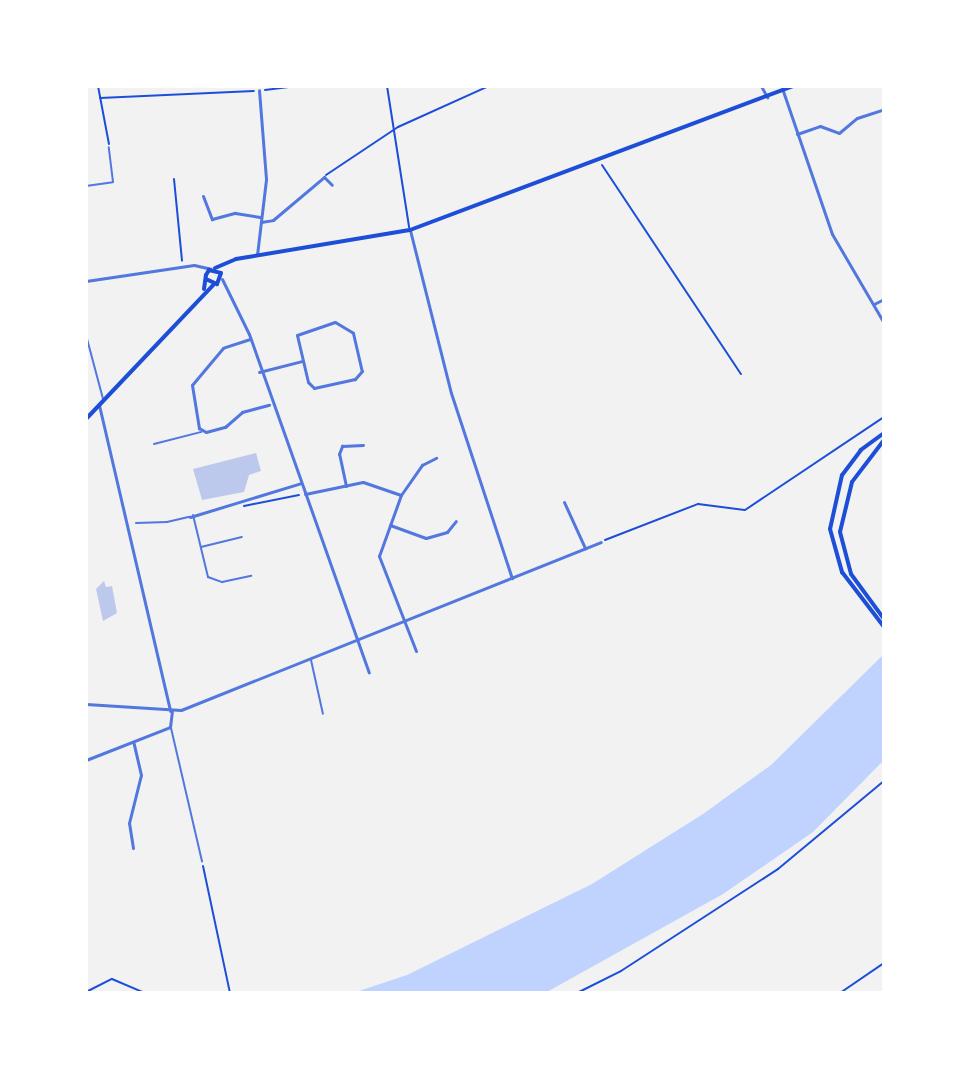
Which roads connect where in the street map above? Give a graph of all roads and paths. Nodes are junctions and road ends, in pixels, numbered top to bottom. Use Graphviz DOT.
graph roads {
  1 [pos="98,86"];
  2 [pos="299,86"];
  3 [pos="387,86"];
  4 [pos="489,86"];
  5 [pos="761,86"];
  6 [pos="793,86"];
  7 [pos="259,90"];
  8 [pos="783,91"];
  9 [pos="768,97"];
  10 [pos="100,98"];
  11 [pos="884,109"];
  12 [pos="393,131"];
  13 [pos="797,134"];
  14 [pos="109,147"];
  15 [pos="599,161"];
  16 [pos="324,177"];
  17 [pos="174,179"];
  18 [pos="332,185"];
  19 [pos="86,186"];
  20 [pos="203,196"];
  21 [pos="262,220"];
  22 [pos="410,230"];
  23 [pos="257,255"];
  24 [pos="234,259"];
  25 [pos="194,265"];
  26 [pos="182,266"];
  27 [pos="213,269"];
  28 [pos="206,277"];
  29 [pos="222,277"];
  30 [pos="86,281"];
  31 [pos="215,284"];
  32 [pos="204,291"];
  33 [pos="225,291"];
  34 [pos="884,299"];
  35 [pos="874,304"];
  36 [pos="884,323"];
  37 [pos="86,335"];
  38 [pos="250,339"];
  39 [pos="302,361"];
  40 [pos="259,372"];
  41 [pos="741,374"];
  42 [pos="102,398"];
  43 [pos="270,404"];
  44 [pos="99,405"];
  45 [pos="87,417"];
  46 [pos="884,417"];
  47 [pos="201,432"];
  48 [pos="884,433"];
  49 [pos="884,440"];
  50 [pos="154,444"];
  51 [pos="363,445"];
  52 [pos="436,458"];
  53 [pos="301,483"];
  54 [pos="346,486"];
  55 [pos="305,494"];
  56 [pos="401,495"];
  57 [pos="564,502"];
  58 [pos="241,504"];
  59 [pos="191,516"];
  60 [pos="456,521"];
  61 [pos="136,523"];
  62 [pos="390,525"];
  63 [pos="242,537"];
  64 [pos="601,542"];
  65 [pos="200,547"];
  66 [pos="585,548"];
  67 [pos="251,576"];
  68 [pos="512,578"];
  69 [pos="873,609"];
  70 [pos="884,619"];
  71 [pos="404,623"];
  72 [pos="884,627"];
  73 [pos="358,640"];
  74 [pos="416,651"];
  75 [pos="310,658"];
  76 [pos="369,672"];
  77 [pos="86,704"];
  78 [pos="171,711"];
  79 [pos="323,714"];
  80 [pos="170,727"];
  81 [pos="134,744"];
  82 [pos="86,760"];
  83 [pos="884,781"];
  84 [pos="133,848"];
  85 [pos="202,861"];
  86 [pos="884,963"];
  87 [pos="86,992"];
  88 [pos="145,993"];
  89 [pos="230,993"];
  90 [pos="577,993"];
  91 [pos="840,993"];
  1 -- 10 [label="path"];
  2 -- 7 [label="path"];
  3 -- 12 [label="path"];
  4 -- 12 [label="path"];
  5 -- 9 [label="street"];
  6 -- 8 [label="main road"];
  7 -- 10 [label="path"];
  7 -- 21 [label="street"];
  8 -- 9 [label="main road"];
  8 -- 13 [label="street"];
  9 -- 15 [label="main road"];
  10 -- 14 [label="path"];
  11 -- 13 [label="street"];
  12 -- 16 [label="path"];
  12 -- 22 [label="path"];
  13 -- 35 [label="street"];
  14 -- 19 [label="street"];
  15 -- 22 [label="main road"];
  15 -- 41 [label="path"];
  16 -- 18 [label="street"];
  16 -- 21 [label="street"];
  17 -- 26 [label="path"];
  20 -- 21 [label="street"];
  21 -- 23 [label="street"];
  22 -- 23 [label="main road"];
  22 -- 68 [label="street"];
  23 -- 24 [label="main road"];
  24 -- 27 [label="main road"];
  24 -- 29 [label="main road"];
  25 -- 26 [label="street"];
  25 -- 27 [label="street"];
  25 -- 28 [label="street"];
  26 -- 30 [label="street"];
  27 -- 28 [label="main road"];
  27 -- 29 [label="main road"];
  28 -- 31 [label="main road"];
  28 -- 32 [label="main road"];
  29 -- 31 [label="main road"];
  29 -- 33 [label="street"];
  31 -- 32 [label="main road"];
  31 -- 33 [label="street"];
  32 -- 42 [label="main road"];
  33 -- 38 [label="street"];
  34 -- 35 [label="street"];
  35 -- 36 [label="street"];
  37 -- 42 [label="street"];
  38 -- 40 [label="street"];
  38 -- 47 [label="street"];
  39 -- 39 [label="street"];
  39 -- 40 [label="street"];
  40 -- 43 [label="street"];
  42 -- 44 [label="main road"];
  43 -- 47 [label="street"];
  43 -- 53 [label="street"];
  44 -- 45 [label="main road"];
  44 -- 78 [label="street"];
  46 -- 64 [label="path"];
  47 -- 50 [label="street"];
  48 -- 69 [label="main road"];
  49 -- 69 [label="main road"];
  51 -- 54 [label="street"];
  52 -- 56 [label="street"];
  53 -- 55 [label="street"];
  53 -- 59 [label="street"];
  54 -- 55 [label="street"];
  54 -- 56 [label="street"];
  55 -- 58 [label="path"];
  55 -- 73 [label="street"];
  56 -- 62 [label="street"];
  57 -- 66 [label="street"];
  59 -- 61 [label="street"];
  59 -- 65 [label="street"];
  60 -- 62 [label="street"];
  62 -- 71 [label="street"];
  63 -- 65 [label="street"];
  64 -- 66 [label="street"];
  65 -- 67 [label="street"];
  66 -- 68 [label="street"];
  68 -- 71 [label="street"];
  69 -- 70 [label="main road"];
  69 -- 72 [label="main road"];
  71 -- 73 [label="street"];
  71 -- 74 [label="street"];
  73 -- 75 [label="street"];
  73 -- 76 [label="street"];
  75 -- 78 [label="street"];
  75 -- 79 [label="street"];
  77 -- 78 [label="street"];
  78 -- 80 [label="street"];
  80 -- 81 [label="street"];
  80 -- 85 [label="street"];
  81 -- 82 [label="street"];
  81 -- 84 [label="street"];
  83 -- 90 [label="path"];
  85 -- 89 [label="path"];
  86 -- 91 [label="path"];
  87 -- 88 [label="path"];
}
